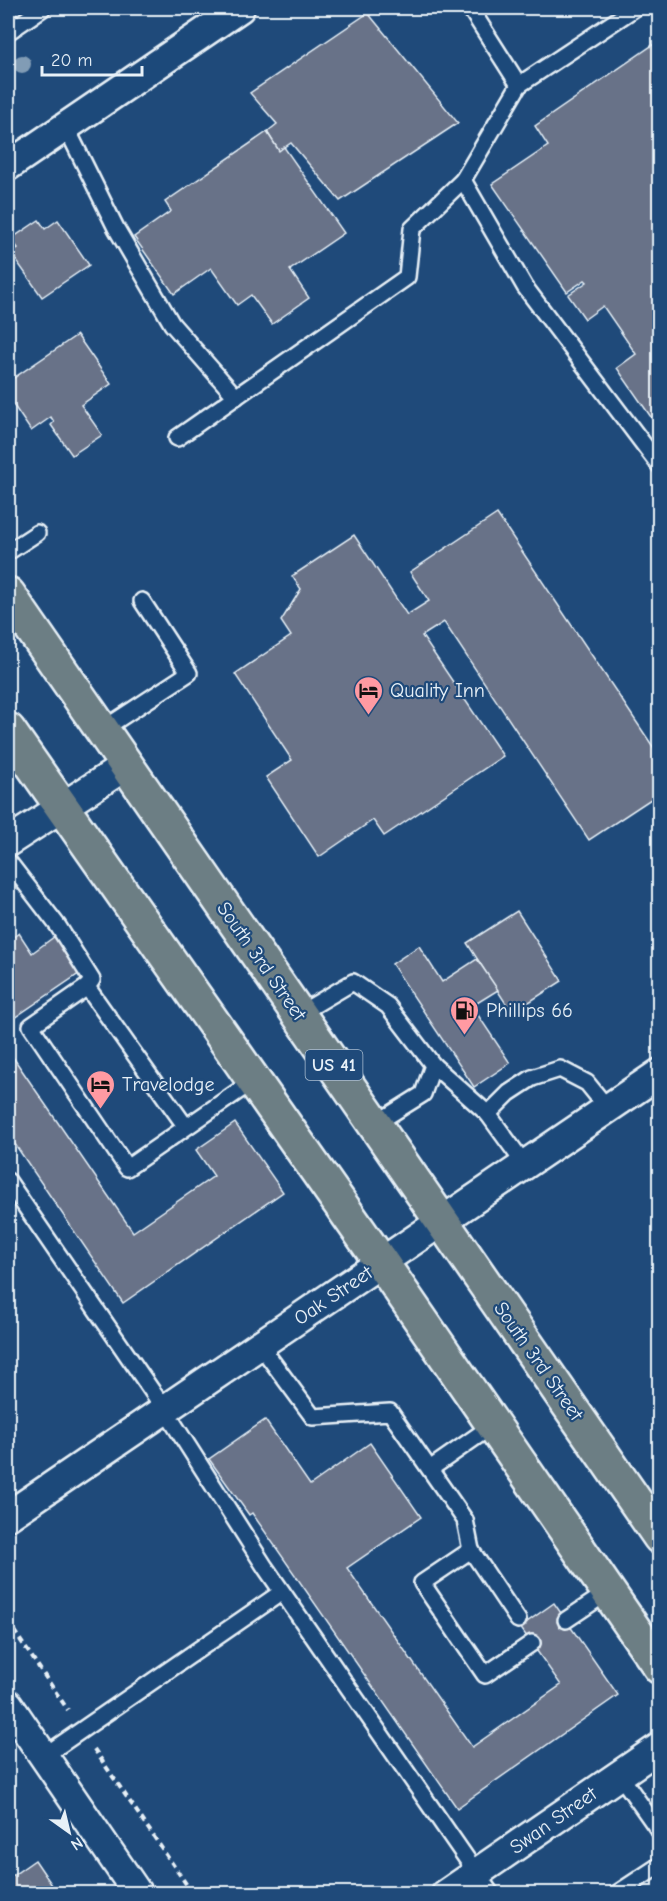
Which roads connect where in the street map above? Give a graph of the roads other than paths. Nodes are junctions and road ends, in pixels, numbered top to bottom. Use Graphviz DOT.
graph roads {
  1 [pos="43,8"];
  2 [pos="240,8"];
  3 [pos="471,8"];
  4 [pos="635,8"];
  5 [pos="8,32"];
  6 [pos="519,85"];
  7 [pos="66,127"];
  8 [pos="8,166"];
  9 [pos="463,180"];
  10 [pos="236,397"];
  11 [pos="177,438"];
  12 [pos="660,466"];
  13 [pos="37,533"];
  14 [pos="8,552"];
  15 [pos="8,594"];
  16 [pos="142,602"];
  17 [pos="8,730"];
  18 [pos="102,730"];
  19 [pos="127,765"];
  20 [pos="60,807"];
  21 [pos="8,842"];
  22 [pos="8,861"];
  23 [pos="87,987"];
  24 [pos="299,1014"];
  25 [pos="433,1065"];
  26 [pos="660,1074"];
  27 [pos="253,1081"];
  28 [pos="608,1109"];
  29 [pos="488,1114"];
  30 [pos="375,1124"];
  31 [pos="186,1127"];
  32 [pos="525,1165"];
  33 [pos="8,1181"];
  34 [pos="442,1221"];
  35 [pos="381,1262"];
  36 [pos="260,1345"];
  37 [pos="165,1410"];
  38 [pos="493,1425"];
  39 [pos="430,1468"];
  40 [pos="8,1516"];
  41 [pos="660,1537"];
  42 [pos="471,1550"];
  43 [pos="282,1592"];
  44 [pos="608,1592"];
  45 [pos="518,1620"];
  46 [pos="566,1620"];
  47 [pos="532,1643"];
  48 [pos="660,1667"];
  49 [pos="8,1704"];
  50 [pos="660,1747"];
  51 [pos="44,1756"];
  52 [pos="619,1774"];
  53 [pos="660,1833"];
  54 [pos="660,1865"];
  55 [pos="484,1883"];
  56 [pos="138,1893"];
  57 [pos="446,1893"];
  58 [pos="616,1893"];
  1 -- 5 [label="lane"];
  2 -- 7 [label="street"];
  3 -- 6 [label="lane"];
  4 -- 6 [label="lane"];
  6 -- 9 [label="lane"];
  7 -- 8 [label="street"];
  7 -- 10 [label="lane"];
  9 -- 10 [label="lane"];
  9 -- 12 [label="lane"];
  10 -- 11 [label="lane"];
  13 -- 14 [label="lane"];
  15 -- 18 [label="highway, South 3rd Street / US 41"];
  16 -- 18 [label="lane"];
  17 -- 20 [label="highway"];
  18 -- 19 [label="highway, South 3rd Street / US 41"];
  19 -- 20 [label="street"];
  19 -- 24 [label="highway, South 3rd Street / US 41"];
  20 -- 21 [label="street"];
  20 -- 27 [label="highway"];
  22 -- 23 [label="lane"];
  23 -- 31 [label="lane"];
  23 -- 31 [label="lane"];
  24 -- 25 [label="lane"];
  24 -- 30 [label="highway, South 3rd Street / US 41"];
  25 -- 29 [label="lane"];
  25 -- 30 [label="lane"];
  26 -- 28 [label="street, Oak Street"];
  27 -- 31 [label="lane"];
  27 -- 35 [label="highway"];
  28 -- 29 [label="lane"];
  28 -- 32 [label="street, Oak Street"];
  29 -- 32 [label="lane"];
  30 -- 34 [label="highway, South 3rd Street / US 41"];
  32 -- 34 [label="street, Oak Street"];
  33 -- 37 [label="lane"];
  34 -- 35 [label="street, Oak Street"];
  34 -- 41 [label="highway, South 3rd Street / US 41"];
  35 -- 36 [label="street, Oak Street"];
  35 -- 38 [label="highway"];
  36 -- 37 [label="street, Oak Street"];
  36 -- 39 [label="lane"];
  37 -- 40 [label="street, Oak Street"];
  37 -- 43 [label="lane"];
  38 -- 39 [label="lane"];
  38 -- 44 [label="highway"];
  39 -- 42 [label="lane"];
  42 -- 45 [label="lane"];
  42 -- 47 [label="lane"];
  43 -- 51 [label="lane"];
  43 -- 55 [label="lane"];
  44 -- 46 [label="lane"];
  44 -- 48 [label="highway"];
  49 -- 51 [label="street"];
  50 -- 52 [label="street, Swan Street"];
  51 -- 56 [label="street"];
  52 -- 53 [label="lane"];
  52 -- 55 [label="street, Swan Street"];
  54 -- 58 [label="lane"];
  55 -- 57 [label="street, Swan Street"];
}
